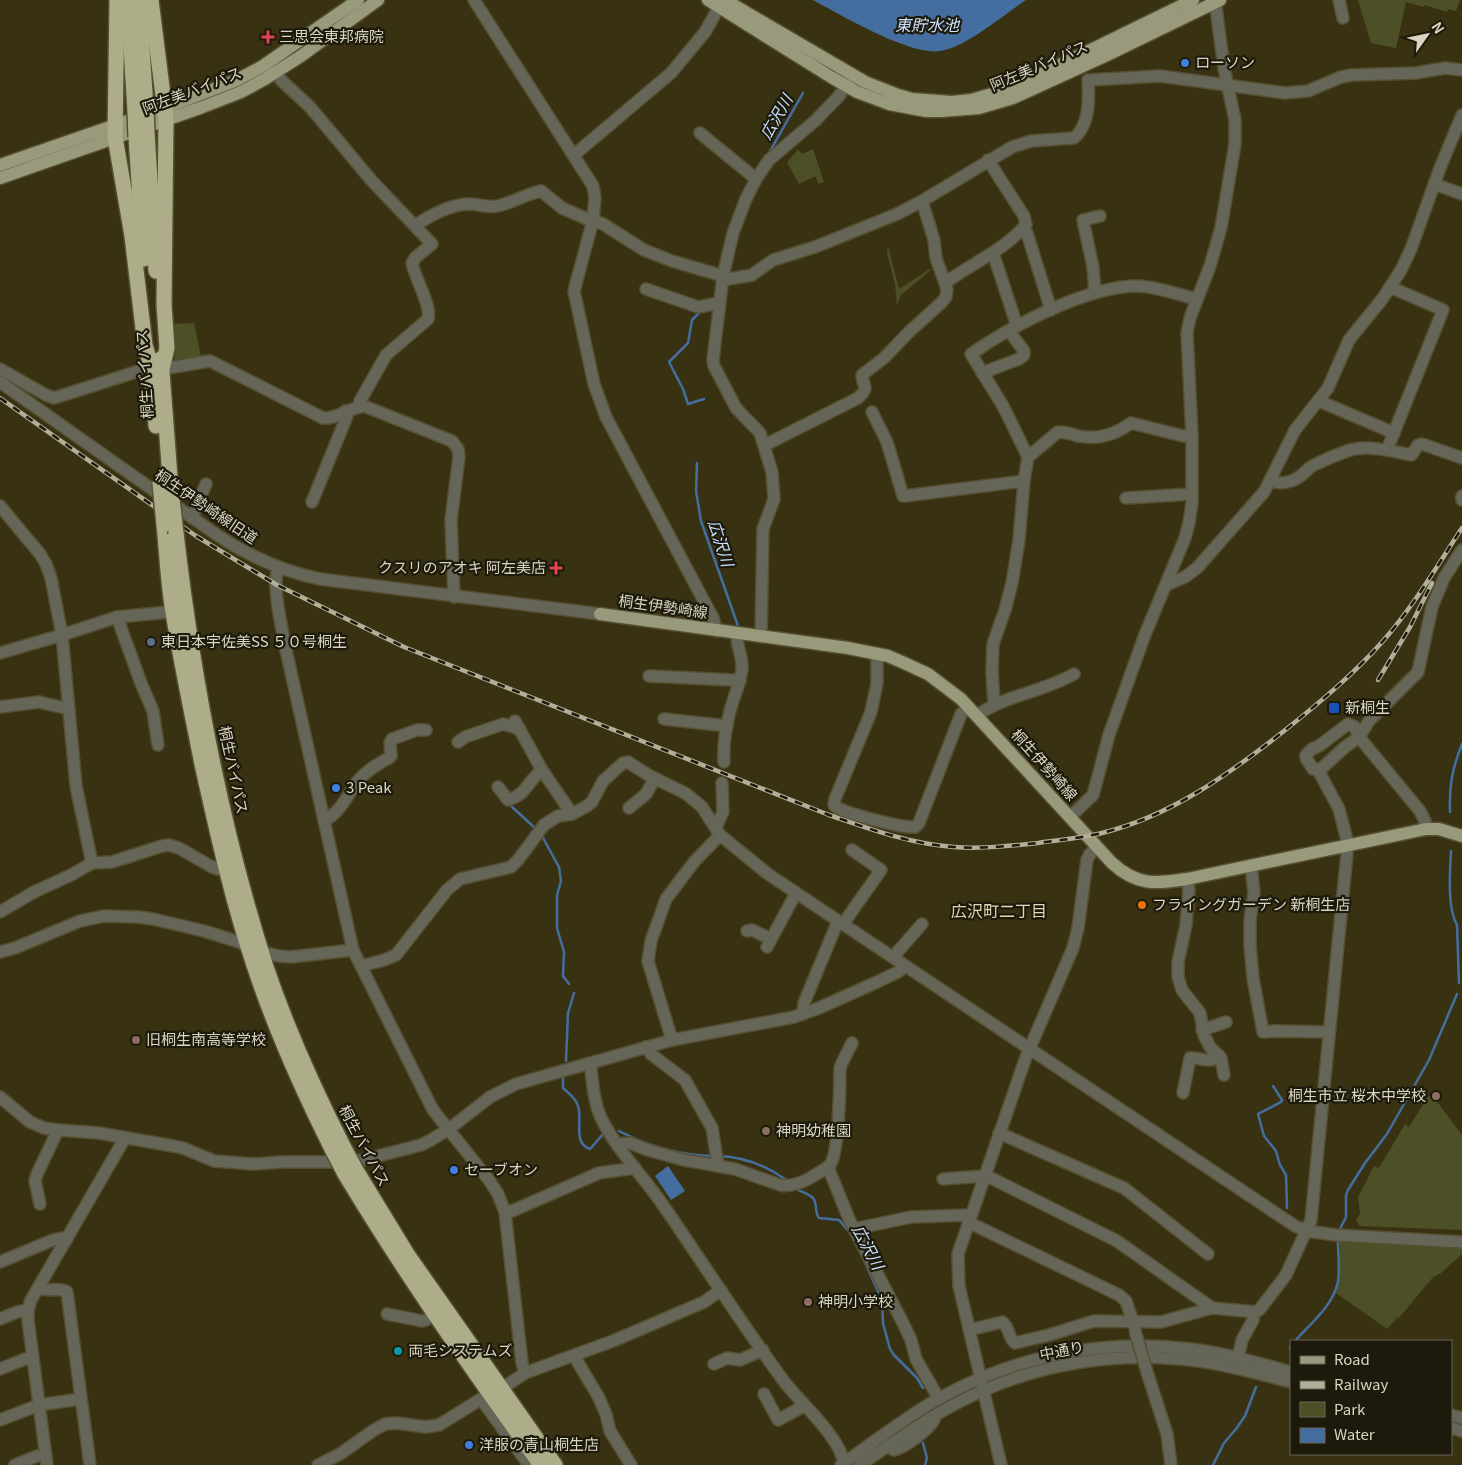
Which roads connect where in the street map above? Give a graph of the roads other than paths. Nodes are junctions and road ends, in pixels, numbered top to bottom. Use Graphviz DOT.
graph roads {
  1 [pos="117,0"];
  2 [pos="128,0"];
  3 [pos="138,0"];
  4 [pos="151,0"];
  5 [pos="358,0"];
  6 [pos="378,0"];
  7 [pos="474,0"];
  8 [pos="1193,0"];
  9 [pos="1339,0"];
  10 [pos="1216,1"];
  11 [pos="717,2"];
  12 [pos="1343,18"];
  13 [pos="1462,70"];
  14 [pos="276,72"];
  15 [pos="849,80"];
  16 [pos="1227,85"];
  17 [pos="140,110"];
  18 [pos="166,114"];
  19 [pos="1462,116"];
  20 [pos="116,131"];
  21 [pos="700,133"];
  22 [pos="574,155"];
  23 [pos="988,160"];
  24 [pos="0,165"];
  25 [pos="0,178"];
  26 [pos="756,179"];
  27 [pos="1434,184"];
  28 [pos="1462,194"];
  29 [pos="922,201"];
  30 [pos="1100,216"];
  31 [pos="593,220"];
  32 [pos="416,226"];
  33 [pos="1023,228"];
  34 [pos="992,254"];
  35 [pos="722,278"];
  36 [pos="945,283"];
  37 [pos="1390,287"];
  38 [pos="646,289"];
  39 [pos="1095,292"];
  40 [pos="1197,299"];
  41 [pos="719,303"];
  42 [pos="1051,310"];
  43 [pos="1013,328"];
  44 [pos="0,368"];
  45 [pos="157,369"];
  46 [pos="982,373"];
  47 [pos="0,382"];
  48 [pos="1319,401"];
  49 [pos="360,406"];
  50 [pos="345,411"];
  51 [pos="872,412"];
  52 [pos="1394,433"];
  53 [pos="1192,436"];
  54 [pos="765,445"];
  55 [pos="1387,450"];
  56 [pos="1028,457"];
  57 [pos="1462,458"];
  58 [pos="1024,481"];
  59 [pos="1270,481"];
  60 [pos="206,484"];
  61 [pos="1192,494"];
  62 [pos="1462,496"];
  63 [pos="1126,498"];
  64 [pos="1462,500"];
  65 [pos="312,502"];
  66 [pos="0,506"];
  67 [pos="192,518"];
  68 [pos="1462,550"];
  69 [pos="278,568"];
  70 [pos="1166,585"];
  71 [pos="454,597"];
  72 [pos="179,611"];
  73 [pos="600,614"];
  74 [pos="117,617"];
  75 [pos="717,631"];
  76 [pos="737,634"];
  77 [pos="62,635"];
  78 [pos="761,636"];
  79 [pos="0,653"];
  80 [pos="877,653"];
  81 [pos="1074,674"];
  82 [pos="649,676"];
  83 [pos="740,681"];
  84 [pos="994,704"];
  85 [pos="0,708"];
  86 [pos="68,709"];
  87 [pos="973,711"];
  88 [pos="664,719"];
  89 [pos="727,726"];
  90 [pos="426,730"];
  91 [pos="1359,737"];
  92 [pos="458,742"];
  93 [pos="158,745"];
  94 [pos="724,762"];
  95 [pos="542,770"];
  96 [pos="1318,770"];
  97 [pos="655,778"];
  98 [pos="722,783"];
  99 [pos="498,787"];
  100 [pos="629,808"];
  101 [pos="572,814"];
  102 [pos="1070,817"];
  103 [pos="324,821"];
  104 [pos="1426,829"];
  105 [pos="718,831"];
  106 [pos="1462,836"];
  107 [pos="1347,845"];
  108 [pos="1097,847"];
  109 [pos="852,850"];
  110 [pos="92,863"];
  111 [pos="1251,865"];
  112 [pos="226,869"];
  113 [pos="1188,879"];
  114 [pos="796,893"];
  115 [pos="0,912"];
  116 [pos="841,923"];
  117 [pos="922,924"];
  118 [pos="747,931"];
  119 [pos="255,949"];
  120 [pos="353,950"];
  121 [pos="0,952"];
  122 [pos="893,957"];
  123 [pos="361,966"];
  124 [pos="905,966"];
  125 [pos="803,1014"];
  126 [pos="1226,1022"];
  127 [pos="1202,1030"];
  128 [pos="1329,1032"];
  129 [pos="672,1040"];
  130 [pos="852,1043"];
  131 [pos="646,1047"];
  132 [pos="1030,1050"];
  133 [pos="1219,1056"];
  134 [pos="590,1063"];
  135 [pos="1224,1075"];
  136 [pos="1183,1093"];
  137 [pos="0,1097"];
  138 [pos="449,1129"];
  139 [pos="58,1130"];
  140 [pos="999,1133"];
  141 [pos="125,1138"];
  142 [pos="617,1144"];
  143 [pos="717,1158"];
  144 [pos="828,1166"];
  145 [pos="635,1168"];
  146 [pos="351,1173"];
  147 [pos="984,1176"];
  148 [pos="943,1179"];
  149 [pos="40,1204"];
  150 [pos="505,1212"];
  151 [pos="969,1219"];
  152 [pos="854,1229"];
  153 [pos="1307,1231"];
  154 [pos="67,1239"];
  155 [pos="1462,1242"];
  156 [pos="1208,1254"];
  157 [pos="0,1262"];
  158 [pos="39,1288"];
  159 [pos="721,1290"];
  160 [pos="1212,1308"];
  161 [pos="28,1310"];
  162 [pos="1254,1312"];
  163 [pos="387,1314"];
  164 [pos="435,1314"];
  165 [pos="0,1319"];
  166 [pos="1134,1326"];
  167 [pos="969,1330"];
  168 [pos="763,1350"];
  169 [pos="574,1356"];
  170 [pos="1238,1358"];
  171 [pos="32,1360"];
  172 [pos="714,1364"];
  173 [pos="0,1369"];
  174 [pos="525,1372"];
  175 [pos="1290,1372"];
  176 [pos="980,1378"];
  177 [pos="1290,1382"];
  178 [pos="982,1390"];
  179 [pos="491,1394"];
  180 [pos="764,1394"];
  181 [pos="81,1399"];
  182 [pos="939,1399"];
  183 [pos="39,1405"];
  184 [pos="804,1406"];
  185 [pos="0,1420"];
  186 [pos="46,1460"];
  187 [pos="843,1464"];
  188 [pos="15,1465"];
  189 [pos="90,1465"];
  190 [pos="318,1465"];
  191 [pos="529,1465"];
  192 [pos="541,1465"];
  193 [pos="555,1465"];
  194 [pos="630,1465"];
  195 [pos="860,1465"];
  196 [pos="1001,1465"];
  197 [pos="1171,1465"];
  1 -- 20 [label="highway"];
  2 -- 17 [label="highway, 桐生バイパス"];
  3 -- 17 [label="highway, 桐生バイパス"];
  4 -- 18 [label="highway"];
  5 -- 18 [label="main road, 阿左美バイパス"];
  6 -- 14 [label="main road, 阿左美バイパス"];
  7 -- 22 [label="street"];
  8 -- 15 [label="main road, 阿左美バイパス"];
  9 -- 12 [label="street"];
  10 -- 15 [label="main road, 阿左美バイパス"];
  10 -- 16 [label="street"];
  11 -- 15 [label="main road, 阿左美バイパス"];
  11 -- 22 [label="street"];
  13 -- 16 [label="street"];
  14 -- 18 [label="main road, 阿左美バイパス"];
  14 -- 32 [label="street"];
  15 -- 26 [label="street"];
  16 -- 23 [label="street"];
  16 -- 40 [label="street"];
  17 -- 45 [label="highway, 桐生バイパス, bridge"];
  18 -- 20 [label="main road, 阿左美バイパス"];
  18 -- 45 [label="highway"];
  19 -- 27 [label="street"];
  20 -- 24 [label="main road, 阿左美バイパス"];
  20 -- 25 [label="main road, 阿左美バイパス"];
  20 -- 45 [label="highway"];
  21 -- 26 [label="street"];
  22 -- 31 [label="street"];
  23 -- 29 [label="street"];
  23 -- 33 [label="street"];
  26 -- 35 [label="street"];
  27 -- 28 [label="street"];
  27 -- 37 [label="street"];
  29 -- 35 [label="street"];
  29 -- 36 [label="street"];
  30 -- 39 [label="street"];
  31 -- 32 [label="street"];
  31 -- 35 [label="street"];
  31 -- 75 [label="street"];
  32 -- 49 [label="street"];
  33 -- 34 [label="street"];
  33 -- 42 [label="street"];
  34 -- 36 [label="street"];
  34 -- 43 [label="street"];
  35 -- 41 [label="street"];
  36 -- 54 [label="street"];
  37 -- 48 [label="street"];
  37 -- 52 [label="street"];
  38 -- 41 [label="street"];
  39 -- 40 [label="street"];
  39 -- 42 [label="street"];
  40 -- 53 [label="street"];
  41 -- 54 [label="street"];
  42 -- 43 [label="street"];
  43 -- 46 [label="street"];
  43 -- 46 [label="street"];
  44 -- 45 [label="street"];
  45 -- 50 [label="street"];
  45 -- 72 [label="highway, 桐生バイパス, bridge"];
  46 -- 56 [label="street"];
  47 -- 67 [label="street, 桐生伊勢崎線旧道"];
  48 -- 52 [label="street"];
  48 -- 59 [label="street"];
  49 -- 50 [label="street"];
  49 -- 71 [label="street"];
  50 -- 65 [label="street"];
  51 -- 58 [label="street"];
  52 -- 55 [label="street"];
  53 -- 56 [label="street"];
  53 -- 61 [label="street"];
  54 -- 78 [label="street"];
  55 -- 57 [label="street"];
  55 -- 59 [label="street"];
  56 -- 58 [label="street"];
  58 -- 84 [label="street"];
  59 -- 70 [label="street"];
  60 -- 67 [label="street"];
  61 -- 63 [label="street"];
  61 -- 70 [label="street"];
  62 -- 64 [label="street"];
  66 -- 77 [label="street"];
  67 -- 69 [label="street, 桐生伊勢崎線旧道"];
  68 -- 91 [label="street"];
  69 -- 71 [label="street, 桐生伊勢崎線旧道"];
  69 -- 103 [label="street"];
  70 -- 102 [label="street"];
  71 -- 73 [label="street, 桐生伊勢崎線旧道"];
  72 -- 74 [label="street"];
  72 -- 112 [label="highway, 桐生バイパス"];
  72 -- 119 [label="highway, 桐生バイパス"];
  73 -- 75 [label="main road, 桐生伊勢崎線"];
  74 -- 77 [label="street"];
  74 -- 93 [label="street"];
  75 -- 76 [label="main road, 桐生伊勢崎線"];
  76 -- 78 [label="main road, 桐生伊勢崎線"];
  76 -- 83 [label="street"];
  77 -- 79 [label="street"];
  77 -- 86 [label="street"];
  78 -- 80 [label="main road, 桐生伊勢崎線"];
  80 -- 87 [label="main road, 桐生伊勢崎線"];
  80 -- 87 [label="street"];
  81 -- 84 [label="street"];
  82 -- 83 [label="street"];
  83 -- 89 [label="street"];
  84 -- 87 [label="street"];
  85 -- 86 [label="street"];
  86 -- 110 [label="street"];
  87 -- 102 [label="main road, 桐生伊勢崎線"];
  88 -- 89 [label="street"];
  89 -- 94 [label="street"];
  90 -- 103 [label="street"];
  91 -- 96 [label="street"];
  91 -- 96 [label="street"];
  91 -- 104 [label="street"];
  92 -- 95 [label="street"];
  95 -- 99 [label="street"];
  95 -- 101 [label="street"];
  96 -- 107 [label="street"];
  97 -- 100 [label="street"];
  97 -- 101 [label="street"];
  97 -- 105 [label="street"];
  98 -- 105 [label="street"];
  101 -- 123 [label="street"];
  102 -- 108 [label="main road, 桐生伊勢崎線"];
  103 -- 120 [label="street"];
  104 -- 106 [label="main road, 桐生伊勢崎線"];
  104 -- 107 [label="main road, 桐生伊勢崎線"];
  105 -- 114 [label="street"];
  105 -- 129 [label="street"];
  107 -- 111 [label="main road, 桐生伊勢崎線"];
  107 -- 128 [label="street"];
  108 -- 113 [label="main road, 桐生伊勢崎線"];
  108 -- 132 [label="street"];
  109 -- 116 [label="street"];
  110 -- 112 [label="street"];
  110 -- 115 [label="street"];
  111 -- 113 [label="main road, 桐生伊勢崎線"];
  111 -- 128 [label="street"];
  112 -- 119 [label="highway, 桐生バイパス"];
  113 -- 127 [label="street"];
  114 -- 116 [label="street"];
  114 -- 118 [label="street"];
  116 -- 122 [label="street"];
  116 -- 125 [label="street"];
  117 -- 122 [label="street"];
  119 -- 120 [label="street"];
  119 -- 121 [label="street"];
  119 -- 146 [label="highway, 桐生バイパス, bridge"];
  120 -- 123 [label="street"];
  122 -- 124 [label="street"];
  123 -- 138 [label="street"];
  124 -- 125 [label="street"];
  124 -- 132 [label="street"];
  125 -- 129 [label="street"];
  126 -- 127 [label="street"];
  127 -- 133 [label="street"];
  128 -- 153 [label="street"];
  129 -- 131 [label="street"];
  130 -- 144 [label="street"];
  131 -- 134 [label="street"];
  131 -- 143 [label="street"];
  132 -- 140 [label="street"];
  132 -- 153 [label="street"];
  133 -- 135 [label="street"];
  133 -- 136 [label="street"];
  134 -- 138 [label="street"];
  134 -- 142 [label="street"];
  137 -- 139 [label="street"];
  138 -- 141 [label="street"];
  138 -- 150 [label="street"];
  139 -- 141 [label="street"];
  139 -- 149 [label="street"];
  140 -- 147 [label="street"];
  140 -- 156 [label="street"];
  141 -- 154 [label="street"];
  142 -- 143 [label="street"];
  142 -- 145 [label="street"];
  143 -- 144 [label="street"];
  144 -- 152 [label="street"];
  145 -- 150 [label="street"];
  145 -- 159 [label="street"];
  146 -- 164 [label="highway, 桐生バイパス"];
  146 -- 179 [label="highway, 桐生バイパス"];
  147 -- 148 [label="street"];
  147 -- 151 [label="street"];
  147 -- 160 [label="street"];
  150 -- 174 [label="street"];
  151 -- 152 [label="street"];
  151 -- 166 [label="street"];
  151 -- 167 [label="street"];
  152 -- 182 [label="street"];
  153 -- 155 [label="street"];
  153 -- 162 [label="street"];
  154 -- 157 [label="street"];
  154 -- 158 [label="street"];
  158 -- 161 [label="street"];
  158 -- 181 [label="street"];
  159 -- 168 [label="street"];
  159 -- 169 [label="street"];
  160 -- 162 [label="street"];
  160 -- 166 [label="street"];
  161 -- 165 [label="street"];
  161 -- 171 [label="street"];
  162 -- 170 [label="street"];
  163 -- 164 [label="street"];
  164 -- 179 [label="highway, 桐生バイパス"];
  166 -- 167 [label="street"];
  166 -- 197 [label="street, bridge"];
  167 -- 176 [label="street"];
  168 -- 172 [label="street"];
  168 -- 184 [label="street"];
  169 -- 174 [label="street"];
  169 -- 194 [label="street"];
  170 -- 175 [label="street, 中通り"];
  170 -- 176 [label="street, 中通り"];
  171 -- 173 [label="street"];
  171 -- 183 [label="street"];
  174 -- 179 [label="street"];
  176 -- 178 [label="street"];
  176 -- 182 [label="street, 中通り"];
  177 -- 178 [label="street, 中通り"];
  178 -- 195 [label="street, 中通り"];
  178 -- 196 [label="street"];
  179 -- 190 [label="street"];
  179 -- 191 [label="street"];
  179 -- 192 [label="highway, 桐生バイパス"];
  179 -- 193 [label="highway, 桐生バイパス"];
  180 -- 184 [label="street"];
  181 -- 183 [label="street"];
  181 -- 189 [label="street"];
  182 -- 187 [label="street, 中通り"];
  183 -- 185 [label="street"];
  183 -- 186 [label="street"];
  184 -- 187 [label="street"];
  186 -- 188 [label="street"];
}
